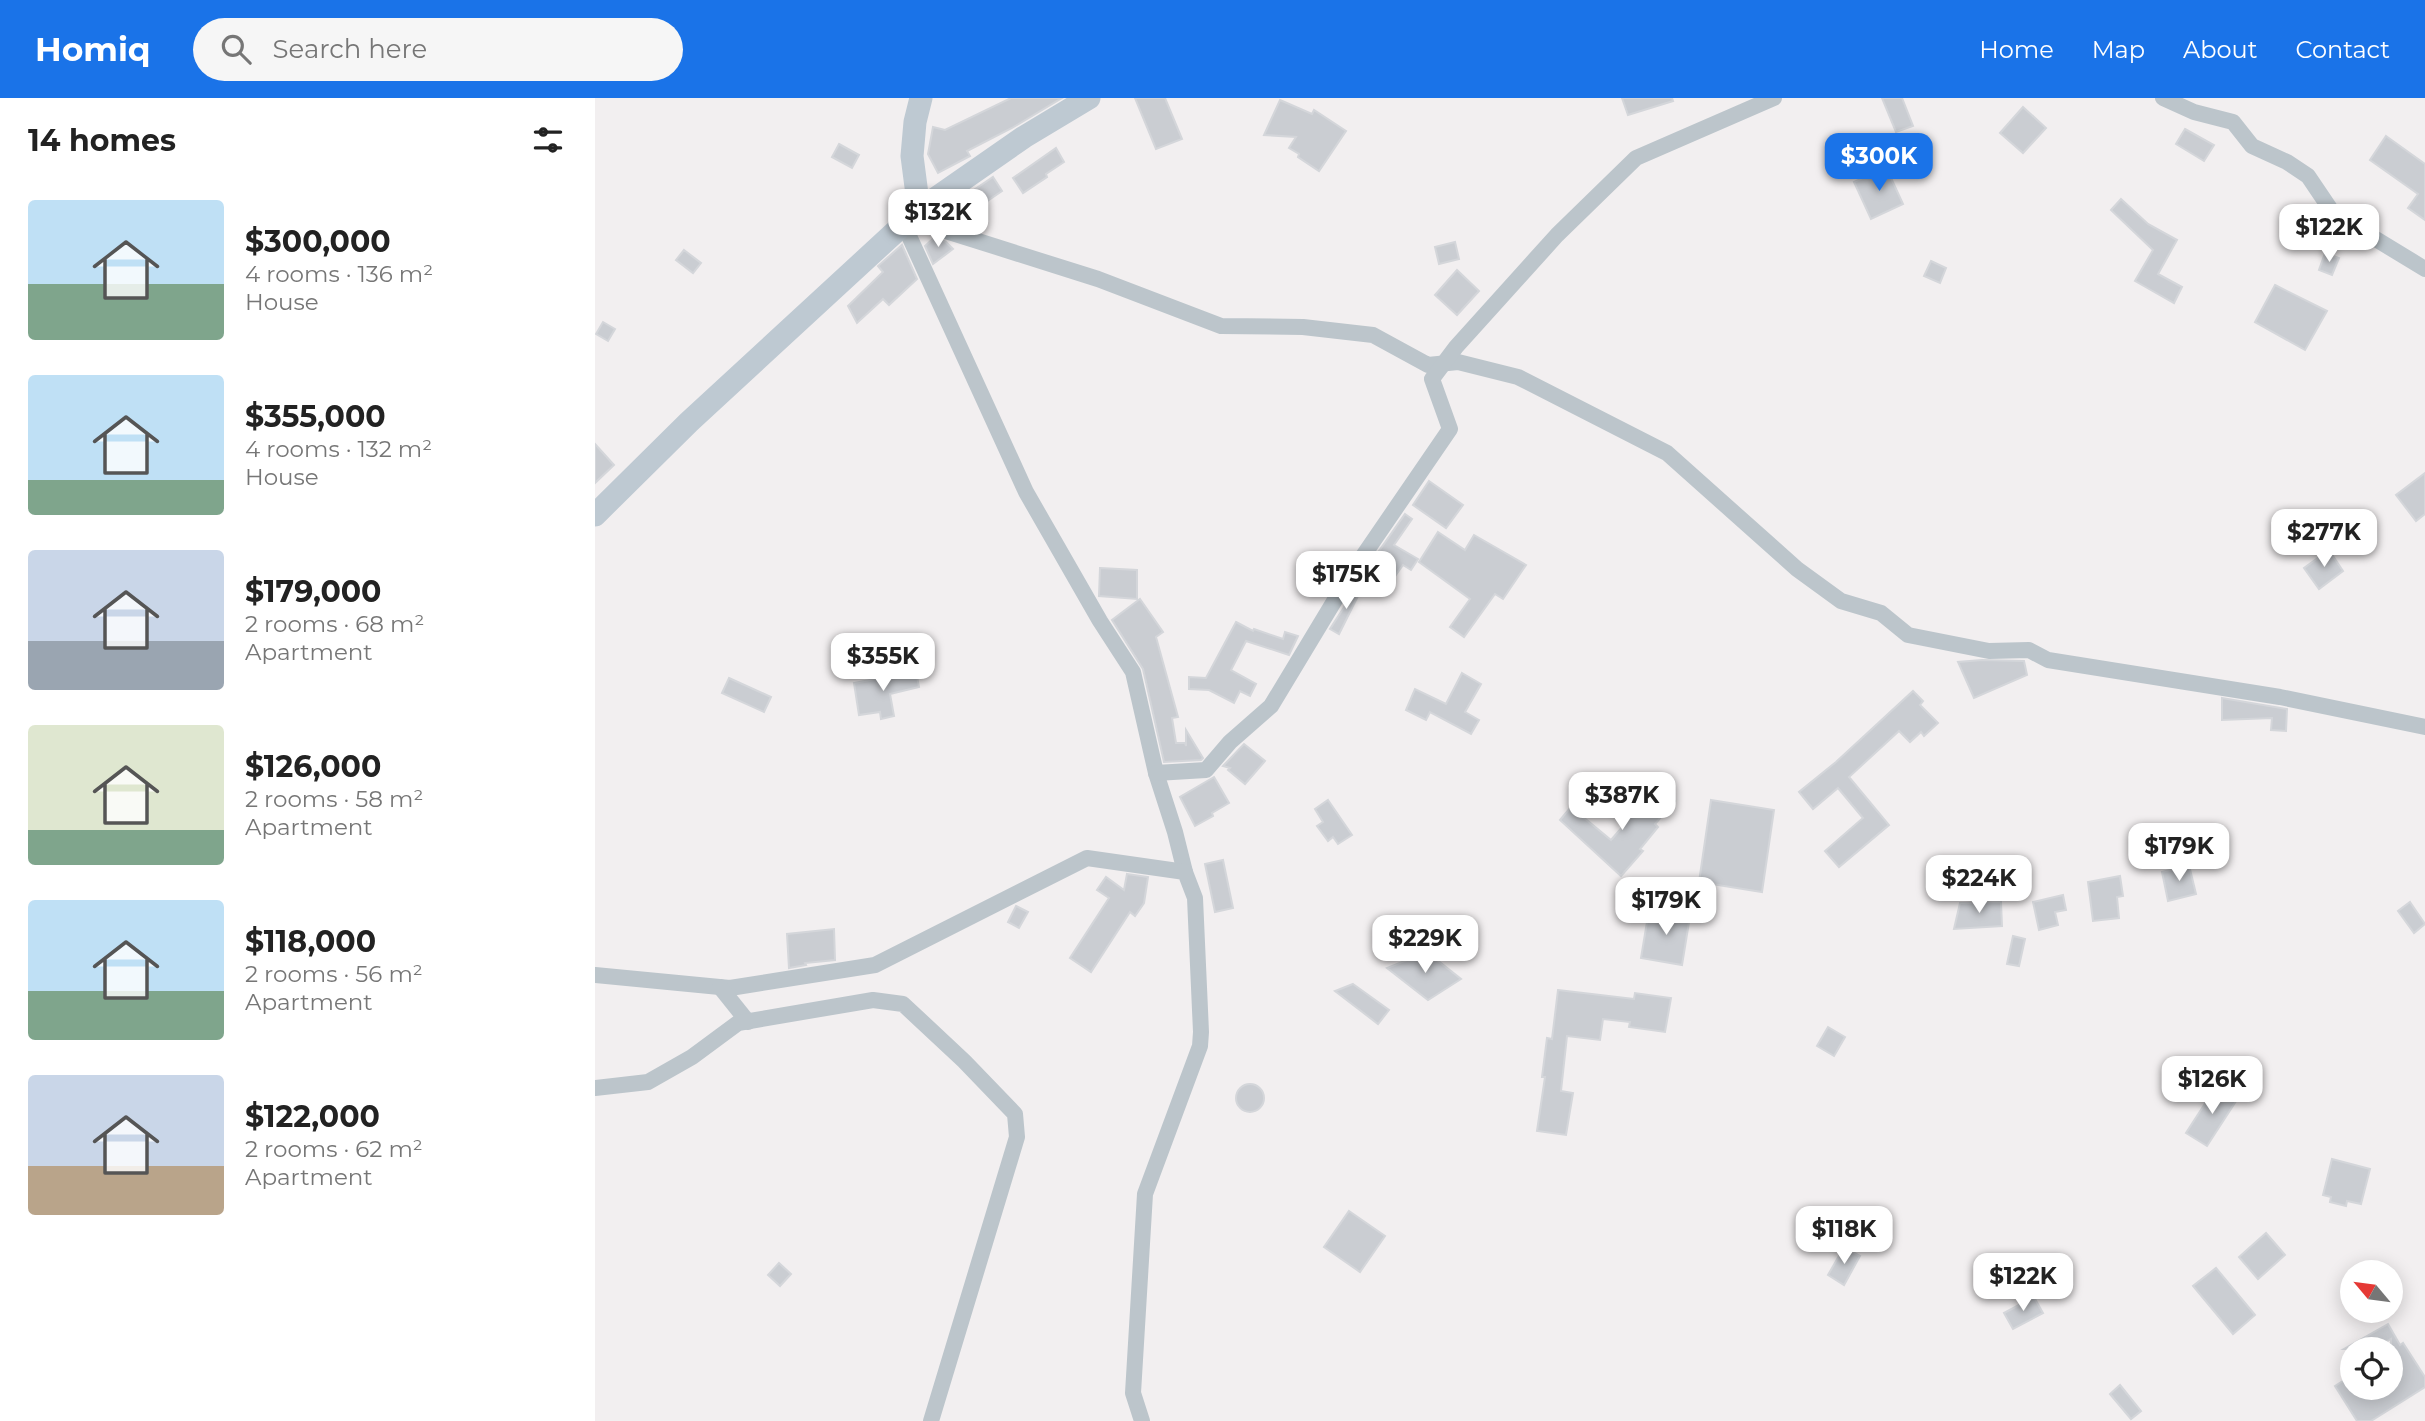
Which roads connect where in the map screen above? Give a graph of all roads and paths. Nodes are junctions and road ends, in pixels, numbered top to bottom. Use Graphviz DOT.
graph roads {
  1 [pos="921,98"];
  2 [pos="1089,98"];
  3 [pos="1774,98"];
  4 [pos="2163,98"];
  5 [pos="911,218"];
  6 [pos="2425,269"];
  7 [pos="1444,363"];
  8 [pos="595,515"];
  9 [pos="2425,727"];
  10 [pos="1156,773"];
  11 [pos="1185,872"];
  12 [pos="595,975"];
  13 [pos="720,987"];
  14 [pos="748,1021"];
  15 [pos="595,1088"];
  16 [pos="931,1421"];
  17 [pos="1142,1421"];
  1 -- 5 [label="main road"];
  2 -- 5 [label="main road"];
  3 -- 7 [label="street"];
  4 -- 6 [label="street"];
  5 -- 7 [label="street"];
  5 -- 8 [label="main road"];
  5 -- 10 [label="street"];
  7 -- 9 [label="street"];
  7 -- 10 [label="street"];
  10 -- 11 [label="street"];
  11 -- 13 [label="street"];
  11 -- 17 [label="street"];
  12 -- 13 [label="street"];
  13 -- 14 [label="street"];
  14 -- 15 [label="street"];
  14 -- 16 [label="street"];
}
